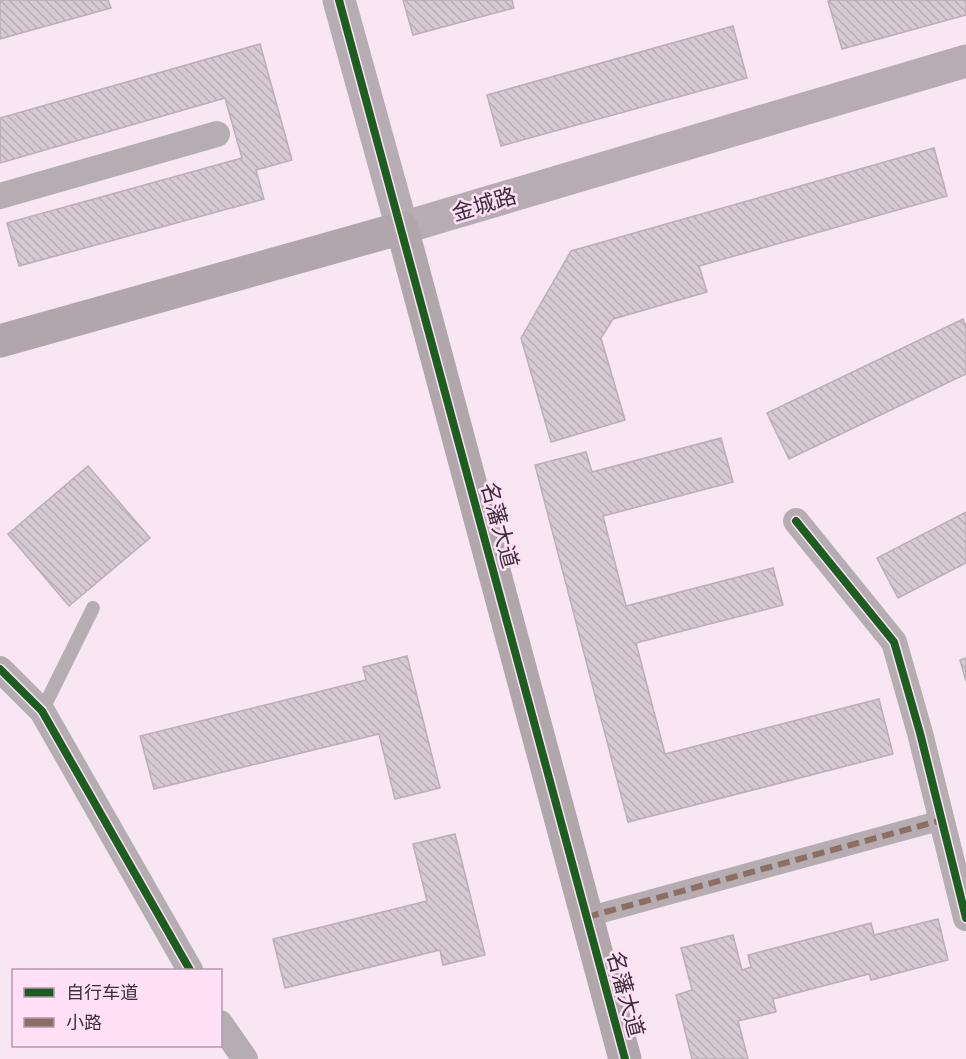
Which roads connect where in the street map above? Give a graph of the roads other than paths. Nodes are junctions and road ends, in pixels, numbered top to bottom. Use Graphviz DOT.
graph roads {
  1 [pos="339,0"];
  2 [pos="966,61"];
  3 [pos="217,134"];
  4 [pos="0,195"];
  5 [pos="402,228"];
  6 [pos="0,341"];
  7 [pos="796,521"];
  8 [pos="93,608"];
  9 [pos="0,669"];
  10 [pos="42,711"];
  11 [pos="942,820"];
  12 [pos="587,918"];
  13 [pos="966,918"];
  14 [pos="189,969"];
  15 [pos="222,1026"];
  16 [pos="245,1059"];
  17 [pos="625,1059"];
  1 -- 5 [label="main road, 名藩大道"];
  2 -- 5 [label="main road, 金城路"];
  3 -- 4 [label="street"];
  5 -- 6 [label="main road, 金城路"];
  5 -- 12 [label="main road, 名藩大道"];
  7 -- 11 [label="street"];
  8 -- 10 [label="lane"];
  9 -- 10 [label="street"];
  10 -- 14 [label="street"];
  11 -- 12 [label="street"];
  11 -- 13 [label="street"];
  12 -- 17 [label="main road, 名藩大道"];
  15 -- 16 [label="street"];
}
